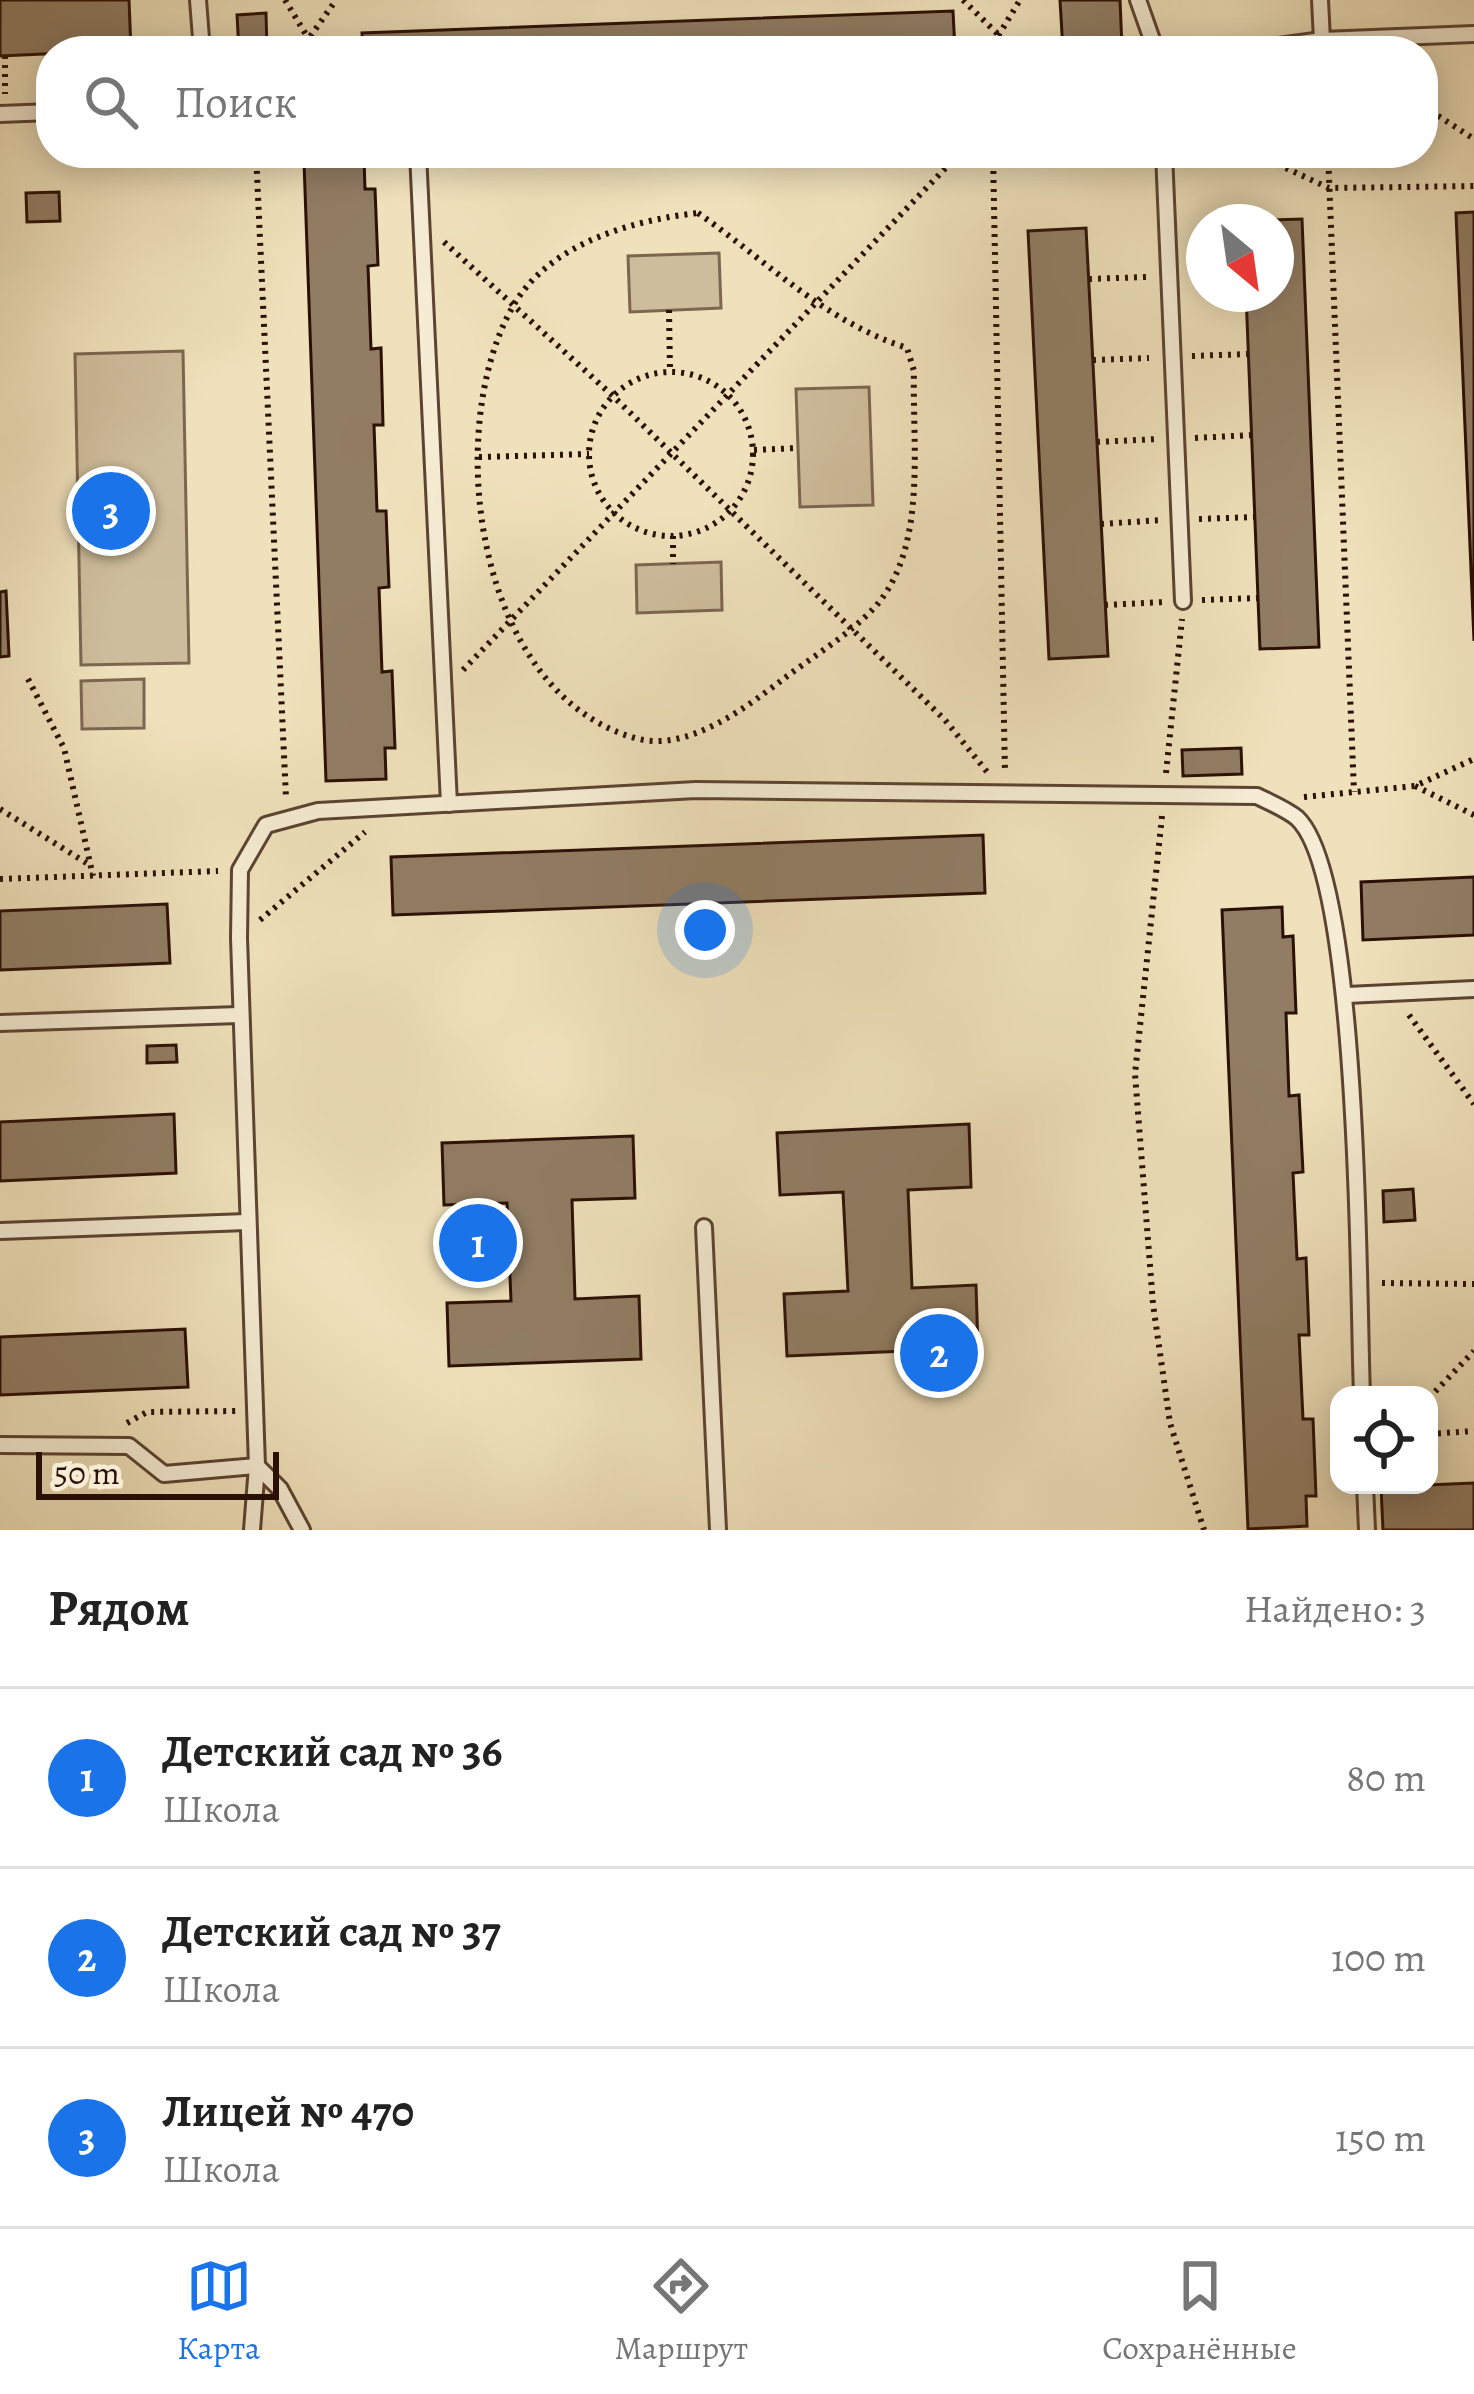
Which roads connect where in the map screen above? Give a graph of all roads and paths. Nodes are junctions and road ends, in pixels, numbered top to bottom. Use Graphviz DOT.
graph roads {
  1 [pos="198,0"];
  2 [pos="285,0"];
  3 [pos="336,0"];
  4 [pos="963,0"];
  5 [pos="1020,0"];
  6 [pos="1138,0"];
  7 [pos="1320,0"];
  8 [pos="1474,34"];
  9 [pos="999,35"];
  10 [pos="201,36"];
  11 [pos="306,36"];
  12 [pos="310,36"];
  13 [pos="1151,36"];
  14 [pos="1322,36"];
  15 [pos="1423,36"];
  16 [pos="4,56"];
  17 [pos="36,113"];
  18 [pos="2,114"];
  19 [pos="1438,116"];
  20 [pos="1474,140"];
  21 [pos="257,168"];
  22 [pos="419,168"];
  23 [pos="946,168"];
  24 [pos="993,168"];
  25 [pos="1165,168"];
  26 [pos="1285,168"];
  27 [pos="1329,168"];
  28 [pos="1474,186"];
  29 [pos="1330,188"];
  30 [pos="421,221"];
  31 [pos="513,305"];
  32 [pos="815,305"];
  33 [pos="669,310"];
  34 [pos="670,371"];
  35 [pos="729,395"];
  36 [pos="613,396"];
  37 [pos="797,448"];
  38 [pos="754,450"];
  39 [pos="589,454"];
  40 [pos="671,454"];
  41 [pos="477,457"];
  42 [pos="613,512"];
  43 [pos="730,512"];
  44 [pos="673,536"];
  45 [pos="673,564"];
  46 [pos="1183,601"];
  47 [pos="509,621"];
  48 [pos="850,628"];
  49 [pos="28,679"];
  50 [pos="443,691"];
  51 [pos="1474,759"];
  52 [pos="1415,786"];
  53 [pos="1354,792"];
  54 [pos="1005,795"];
  55 [pos="1164,795"];
  56 [pos="1266,801"];
  57 [pos="448,804"];
  58 [pos="395,806"];
  59 [pos="0,809"];
  60 [pos="1474,815"];
  61 [pos="287,819"];
  62 [pos="88,863"];
  63 [pos="240,870"];
  64 [pos="93,876"];
  65 [pos="0,879"];
  66 [pos="238,938"];
  67 [pos="1474,989"];
  68 [pos="1393,993"];
  69 [pos="1347,995"];
  70 [pos="238,1015"];
  71 [pos="0,1023"];
  72 [pos="1474,1104"];
  73 [pos="247,1222"];
  74 [pos="704,1227"];
  75 [pos="0,1231"];
  76 [pos="1358,1283"];
  77 [pos="1474,1284"];
  78 [pos="1474,1351"];
  79 [pos="1362,1386"];
  80 [pos="1438,1389"];
  81 [pos="254,1410"];
  82 [pos="1474,1431"];
  83 [pos="1438,1434"];
  84 [pos="92,1442"];
  85 [pos="0,1444"];
  86 [pos="257,1466"];
  87 [pos="1366,1494"];
  88 [pos="252,1530"];
  89 [pos="302,1530"];
  90 [pos="718,1530"];
  91 [pos="1204,1530"];
  92 [pos="1367,1530"];
  1 -- 10 [label="lane"];
  2 -- 11 [label="path"];
  3 -- 12 [label="path"];
  4 -- 9 [label="path"];
  5 -- 9 [label="path"];
  6 -- 13 [label="lane"];
  7 -- 14 [label="lane"];
  8 -- 15 [label="lane"];
  16 -- 18 [label="path"];
  17 -- 18 [label="lane"];
  19 -- 20 [label="path"];
  21 -- 61 [label="path"];
  22 -- 30 [label="lane"];
  23 -- 32 [label="path"];
  24 -- 54 [label="path"];
  25 -- 46 [label="lane"];
  26 -- 29 [label="path"];
  27 -- 29 [label="path"];
  28 -- 29 [label="path"];
  29 -- 53 [label="path"];
  30 -- 31 [label="path"];
  30 -- 50 [label="lane"];
  31 -- 32 [label="path"];
  31 -- 36 [label="path"];
  31 -- 41 [label="path"];
  32 -- 35 [label="path"];
  32 -- 48 [label="path"];
  33 -- 34 [label="path"];
  34 -- 35 [label="path"];
  34 -- 36 [label="path"];
  35 -- 38 [label="path"];
  35 -- 40 [label="path"];
  36 -- 39 [label="path"];
  36 -- 40 [label="path"];
  37 -- 38 [label="path"];
  38 -- 43 [label="path"];
  39 -- 41 [label="path"];
  39 -- 42 [label="path"];
  40 -- 42 [label="path"];
  40 -- 43 [label="path"];
  41 -- 47 [label="path"];
  42 -- 44 [label="path"];
  42 -- 47 [label="path"];
  43 -- 44 [label="path"];
  43 -- 48 [label="path"];
  44 -- 45 [label="path"];
  46 -- 55 [label="path"];
  47 -- 48 [label="path"];
  47 -- 50 [label="path"];
  48 -- 54 [label="path"];
  49 -- 62 [label="path"];
  50 -- 57 [label="lane"];
  51 -- 52 [label="path"];
  52 -- 53 [label="path"];
  52 -- 60 [label="path"];
  53 -- 56 [label="path"];
  54 -- 55 [label="lane"];
  54 -- 57 [label="lane"];
  55 -- 56 [label="lane"];
  55 -- 91 [label="path"];
  56 -- 69 [label="lane"];
  57 -- 58 [label="lane"];
  58 -- 61 [label="lane"];
  58 -- 66 [label="path"];
  59 -- 62 [label="path"];
  61 -- 63 [label="lane"];
  62 -- 64 [label="path"];
  63 -- 64 [label="path"];
  63 -- 66 [label="lane"];
  64 -- 65 [label="path"];
  66 -- 70 [label="lane"];
  67 -- 68 [label="lane"];
  68 -- 69 [label="lane"];
  68 -- 72 [label="path"];
  69 -- 76 [label="lane"];
  70 -- 71 [label="lane"];
  70 -- 73 [label="lane"];
  73 -- 75 [label="lane"];
  73 -- 81 [label="lane"];
  74 -- 90 [label="lane"];
  76 -- 77 [label="path"];
  76 -- 79 [label="lane"];
  78 -- 80 [label="path"];
  81 -- 84 [label="path"];
  81 -- 86 [label="lane"];
  82 -- 83 [label="path"];
  84 -- 85 [label="lane"];
  84 -- 86 [label="lane"];
  86 -- 88 [label="lane"];
  86 -- 89 [label="lane"];
  87 -- 92 [label="lane"];
}
